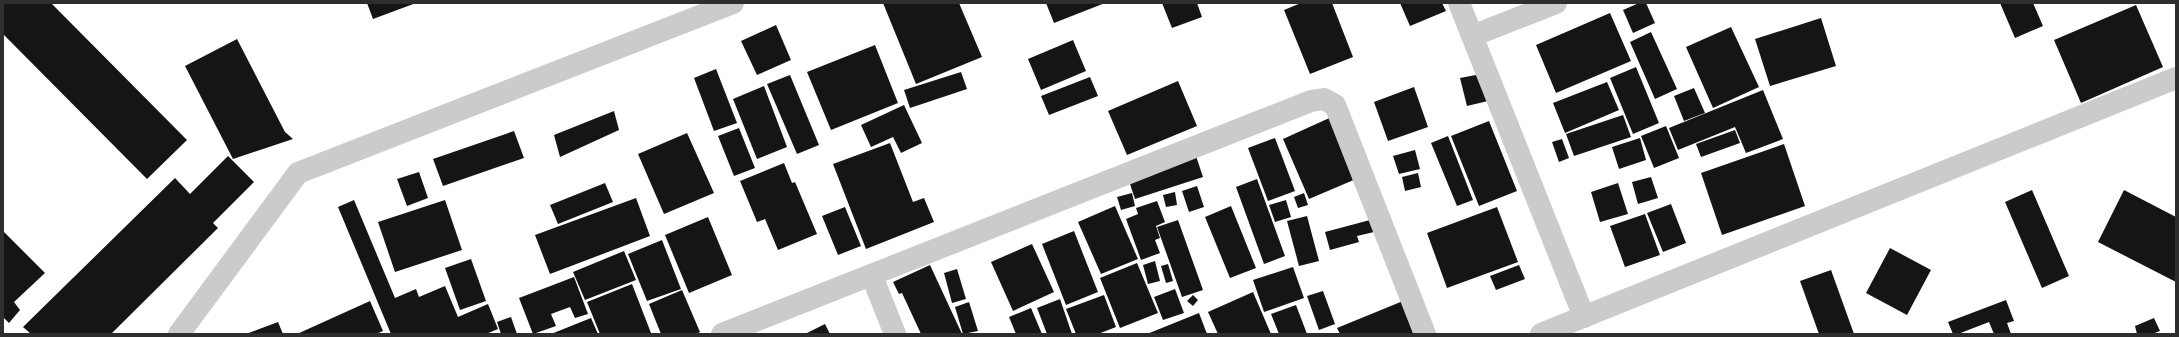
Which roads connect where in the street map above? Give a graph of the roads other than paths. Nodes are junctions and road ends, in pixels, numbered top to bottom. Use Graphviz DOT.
graph roads {
  1 [pos="733,3"];
  2 [pos="1459,3"];
  3 [pos="1556,3"];
  4 [pos="1472,36"];
  5 [pos="2176,78"];
  6 [pos="872,276"];
  7 [pos="1584,317"];
  8 [pos="179,334"];
  9 [pos="722,334"];
  10 [pos="895,334"];
  11 [pos="1425,334"];
  12 [pos="1541,334"];
  1 -- 8 [label="street"];
  2 -- 4 [label="street"];
  3 -- 4 [label="street"];
  4 -- 7 [label="street"];
  5 -- 7 [label="street"];
  6 -- 9 [label="street"];
  6 -- 10 [label="street"];
  6 -- 11 [label="street"];
  7 -- 12 [label="street"];
}
